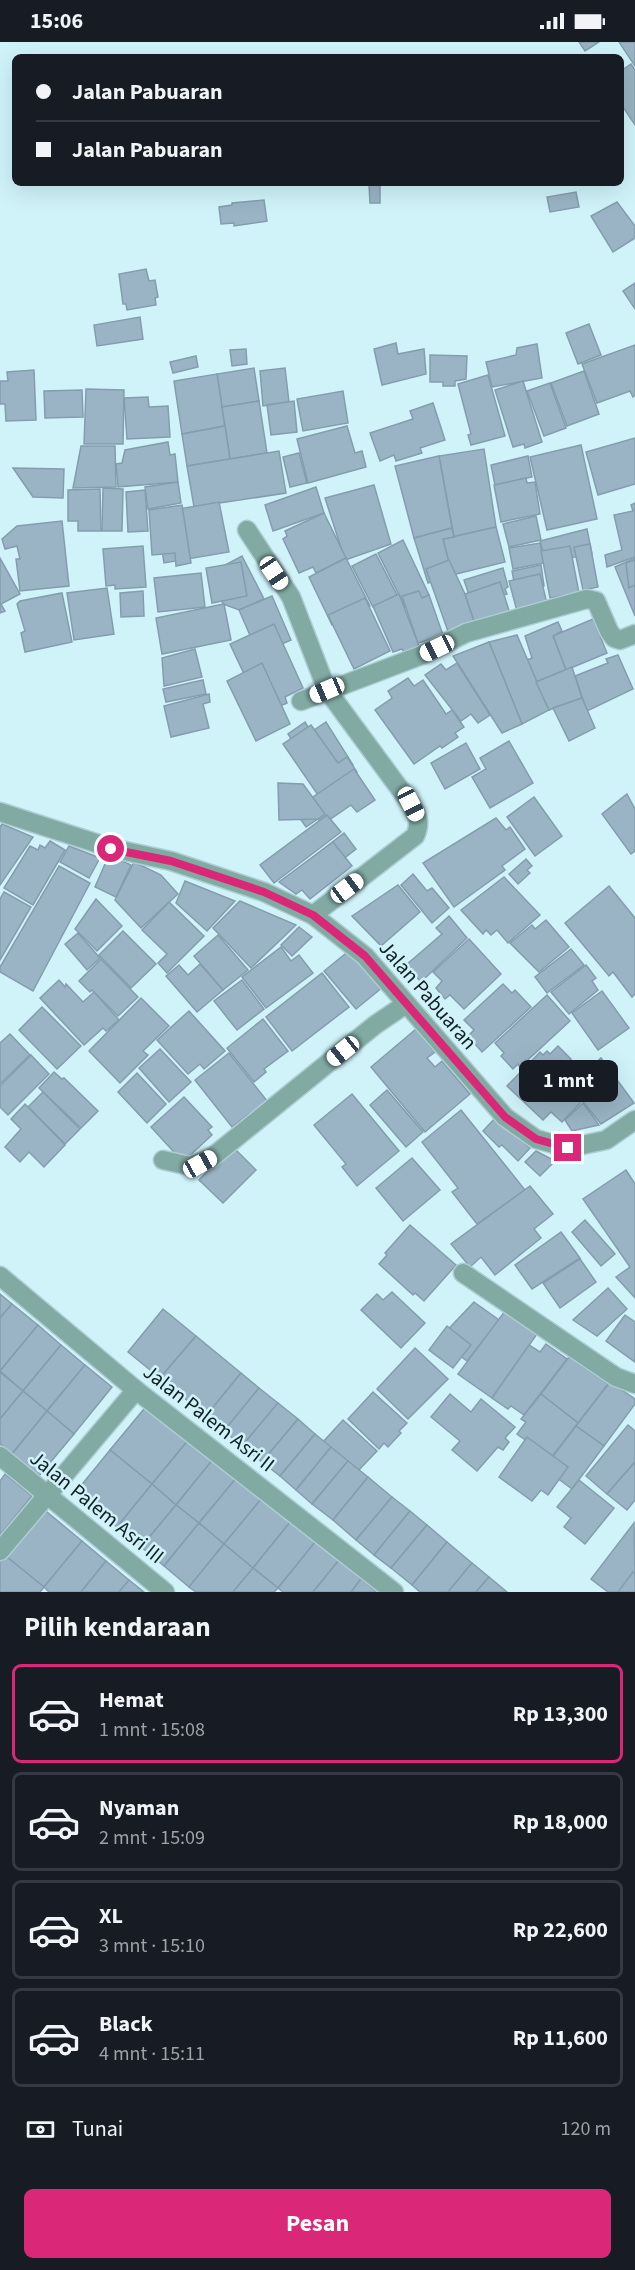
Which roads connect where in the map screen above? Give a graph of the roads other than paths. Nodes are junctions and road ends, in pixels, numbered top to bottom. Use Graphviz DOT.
graph roads {
  1 [pos="247,530"];
  2 [pos="635,634"];
  3 [pos="327,690"];
  4 [pos="301,701"];
  5 [pos="0,812"];
  6 [pos="313,915"];
  7 [pos="406,1004"];
  8 [pos="635,1120"];
  9 [pos="163,1160"];
  10 [pos="463,1273"];
  11 [pos="0,1276"];
  12 [pos="635,1384"];
  13 [pos="136,1390"];
  14 [pos="0,1456"];
  15 [pos="47,1494"];
  16 [pos="0,1551"];
  17 [pos="165,1592"];
  18 [pos="394,1592"];
  1 -- 3 [label="street"];
  2 -- 3 [label="street"];
  3 -- 4 [label="street"];
  3 -- 6 [label="street"];
  5 -- 6 [label="street, Jalan Pabuaran"];
  6 -- 7 [label="street, Jalan Pabuaran"];
  7 -- 8 [label="street, Jalan Pabuaran"];
  7 -- 9 [label="street"];
  10 -- 12 [label="street"];
  11 -- 13 [label="street, Jalan Palem Asri II"];
  13 -- 15 [label="street"];
  13 -- 18 [label="street, Jalan Palem Asri II"];
  14 -- 15 [label="street, Jalan Palem Asri III"];
  15 -- 16 [label="street"];
  15 -- 17 [label="street, Jalan Palem Asri III"];
}
